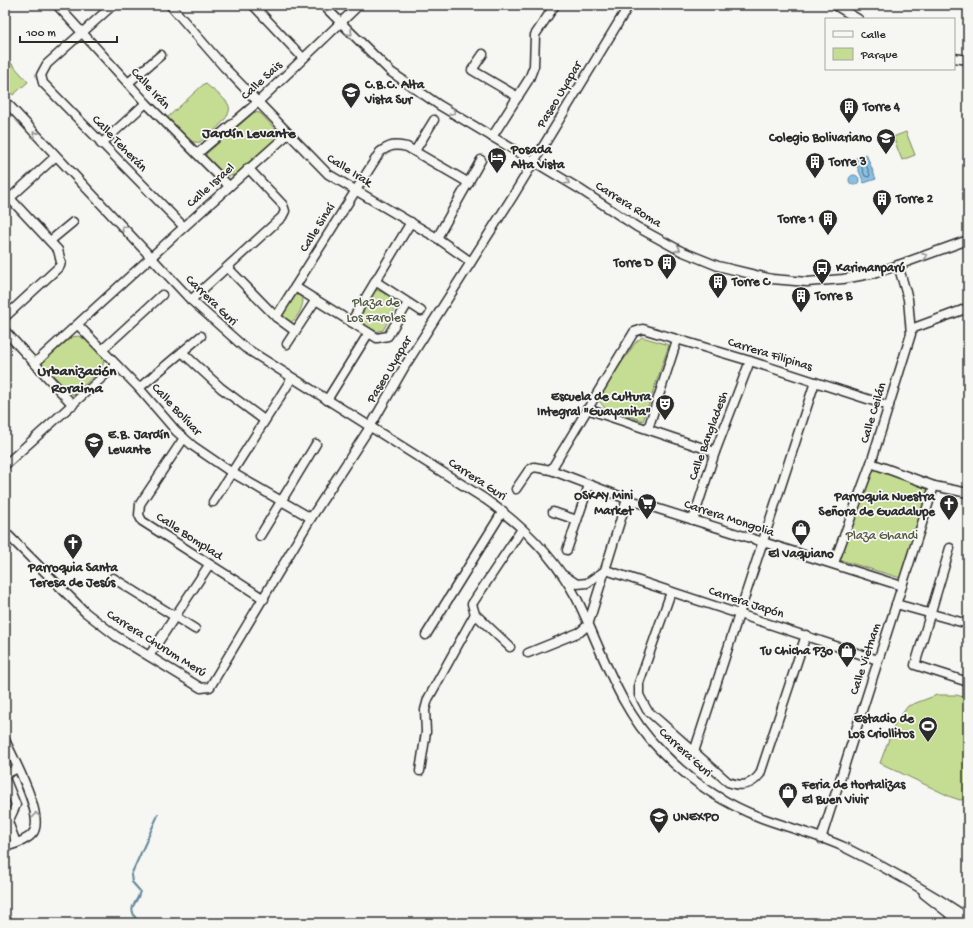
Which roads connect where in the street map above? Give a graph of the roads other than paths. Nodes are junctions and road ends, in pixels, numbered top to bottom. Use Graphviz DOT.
graph roads {
  1 [pos="56,5"];
  2 [pos="113,5"];
  3 [pos="170,5"];
  4 [pos="253,5"];
  5 [pos="323,5"];
  6 [pos="359,5"];
  7 [pos="555,5"];
  8 [pos="629,5"];
  9 [pos="835,5"];
  10 [pos="856,18"];
  11 [pos="340,22"];
  12 [pos="83,32"];
  13 [pos="483,54"];
  14 [pos="161,55"];
  15 [pos="303,58"];
  16 [pos="955,58"];
  17 [pos="968,60"];
  18 [pos="128,83"];
  19 [pos="518,97"];
  20 [pos="5,101"];
  21 [pos="258,102"];
  22 [pos="146,103"];
  23 [pos="434,120"];
  24 [pos="288,134"];
  25 [pos="492,137"];
  26 [pos="102,144"];
  27 [pos="414,151"];
  28 [pos="197,154"];
  29 [pos="55,156"];
  30 [pos="481,160"];
  31 [pos="533,162"];
  32 [pos="248,168"];
  33 [pos="469,183"];
  34 [pos="229,186"];
  35 [pos="357,190"];
  36 [pos="7,195"];
  37 [pos="73,222"];
  38 [pos="411,222"];
  39 [pos="184,226"];
  40 [pos="437,238"];
  41 [pos="968,240"];
  42 [pos="50,241"];
  43 [pos="151,256"];
  44 [pos="471,262"];
  45 [pos="898,265"];
  46 [pos="228,268"];
  47 [pos="375,281"];
  48 [pos="295,287"];
  49 [pos="162,295"];
  50 [pos="191,300"];
  51 [pos="315,300"];
  52 [pos="408,303"];
  53 [pos="968,308"];
  54 [pos="421,312"];
  55 [pos="5,317"];
  56 [pos="276,318"];
  57 [pos="351,322"];
  58 [pos="78,325"];
  59 [pos="911,329"];
  60 [pos="5,331"];
  61 [pos="295,331"];
  62 [pos="368,334"];
  63 [pos="201,336"];
  64 [pos="677,340"];
  65 [pos="287,344"];
  66 [pos="102,350"];
  67 [pos="182,352"];
  68 [pos="750,360"];
  69 [pos="36,363"];
  70 [pos="116,365"];
  71 [pos="292,378"];
  72 [pos="815,382"];
  73 [pos="139,388"];
  74 [pos="327,400"];
  75 [pos="73,405"];
  76 [pos="889,406"];
  77 [pos="587,409"];
  78 [pos="264,420"];
  79 [pos="370,427"];
  80 [pos="648,429"];
  81 [pos="184,438"];
  82 [pos="316,444"];
  83 [pos="715,452"];
  84 [pos="871,463"];
  85 [pos="5,465"];
  86 [pos="551,470"];
  87 [pos="231,472"];
  88 [pos="589,485"];
  89 [pos="934,486"];
  90 [pos="516,489"];
  91 [pos="968,493"];
  92 [pos="627,499"];
  93 [pos="282,501"];
  94 [pos="213,502"];
  95 [pos="503,511"];
  96 [pos="553,512"];
  97 [pos="312,518"];
  98 [pos="577,520"];
  99 [pos="693,520"];
  100 [pos="522,529"];
  101 [pos="5,532"];
  102 [pos="260,536"];
  103 [pos="761,542"];
  104 [pos="950,548"];
  105 [pos="567,550"];
  106 [pos="834,563"];
  107 [pos="209,565"];
  108 [pos="606,570"];
  109 [pos="561,573"];
  110 [pos="114,578"];
  111 [pos="902,586"];
  112 [pos="671,592"];
  113 [pos="264,599"];
  114 [pos="896,604"];
  115 [pos="739,613"];
  116 [pos="475,614"];
  117 [pos="930,614"];
  118 [pos="175,617"];
  119 [pos="968,624"];
  120 [pos="588,625"];
  121 [pos="195,629"];
  122 [pos="426,635"];
  123 [pos="806,635"];
  124 [pos="510,647"];
  125 [pos="528,653"];
  126 [pos="149,656"];
  127 [pos="878,660"];
  128 [pos="968,682"];
  129 [pos="210,687"];
  130 [pos="5,740"];
  131 [pos="694,752"];
  132 [pos="18,768"];
  133 [pos="420,771"];
  134 [pos="821,839"];
  135 [pos="16,843"];
  136 [pos="5,848"];
  137 [pos="968,907"];
  138 [pos="963,920"];
  1 -- 12 [label="street, Calle Irán"];
  2 -- 12 [label="street"];
  3 -- 21 [label="street, Calle Irak"];
  4 -- 15 [label="street"];
  5 -- 11 [label="street, Carrera Roma"];
  6 -- 11 [label="street, Calle Sais"];
  7 -- 19 [label="street"];
  8 -- 31 [label="street, Paseo Uyapar"];
  9 -- 10 [label="street"];
  11 -- 15 [label="street, Calle Sais"];
  11 -- 25 [label="street, Carrera Roma, one-way"];
  12 -- 18 [label="street, Calle Irán"];
  12 -- 26 [label="street, Calle Teherán"];
  13 -- 19 [label="street"];
  14 -- 18 [label="street"];
  15 -- 21 [label="street, Calle Sais"];
  16 -- 17 [label="street"];
  18 -- 22 [label="street, Calle Irán"];
  19 -- 25 [label="street"];
  29 -- 20 [label="street, Carrera Guri, one-way"];
  21 -- 24 [label="street, Calle Irak"];
  21 -- 28 [label="street, Calle Sais"];
  22 -- 26 [label="street"];
  22 -- 28 [label="street, Calle Irán"];
  23 -- 27 [label="street"];
  24 -- 32 [label="street, Calle Israel"];
  24 -- 35 [label="street, Calle Irak"];
  25 -- 31 [label="street, Carrera Roma"];
  26 -- 39 [label="street, Calle Teherán"];
  27 -- 33 [label="street"];
  27 -- 35 [label="street, Calle Sinaí"];
  28 -- 34 [label="street, Calle Irán"];
  29 -- 36 [label="street"];
  43 -- 29 [label="street, Carrera Guri, one-way"];
  30 -- 33 [label="street"];
  31 -- 44 [label="street, Paseo Uyapar"];
  31 -- 45 [label="street, Carrera Roma, one-way"];
  32 -- 34 [label="street, Calle Israel"];
  32 -- 46 [label="street"];
  33 -- 40 [label="street"];
  34 -- 39 [label="street, Calle Israel"];
  35 -- 38 [label="street, Calle Irak"];
  35 -- 48 [label="street, Calle Sinaí"];
  36 -- 42 [label="street"];
  37 -- 42 [label="street"];
  38 -- 40 [label="street, Calle Irak"];
  38 -- 47 [label="street"];
  39 -- 43 [label="street, Calle Israel"];
  40 -- 44 [label="street, Calle Irak"];
  45 -- 41 [label="street, Carrera Roma, one-way"];
  42 -- 55 [label="street"];
  43 -- 50 [label="street, Carrera Guri"];
  43 -- 58 [label="street, Calle Israel"];
  44 -- 79 [label="street, Paseo Uyapar"];
  45 -- 59 [label="street, Calle Ceilán"];
  46 -- 50 [label="street"];
  46 -- 56 [label="street"];
  47 -- 52 [label="street"];
  47 -- 57 [label="street"];
  48 -- 51 [label="street"];
  48 -- 56 [label="street, Calle Sinaí"];
  49 -- 66 [label="street"];
  50 -- 71 [label="street, Carrera Guri"];
  51 -- 57 [label="street"];
  51 -- 61 [label="street"];
  52 -- 54 [label="street"];
  52 -- 62 [label="street"];
  53 -- 59 [label="street"];
  56 -- 61 [label="street"];
  57 -- 62 [label="street"];
  58 -- 66 [label="street, Calle Bolívar"];
  58 -- 69 [label="street, Calle Israel"];
  59 -- 76 [label="street, Calle Ceilán"];
  60 -- 69 [label="street"];
  61 -- 65 [label="street"];
  62 -- 74 [label="street"];
  63 -- 67 [label="street"];
  64 -- 68 [label="street, Carrera Filipinas"];
  64 -- 77 [label="street, Carrera Filipinas"];
  64 -- 80 [label="street"];
  66 -- 70 [label="street, Calle Bolívar"];
  67 -- 73 [label="street"];
  67 -- 78 [label="street"];
  68 -- 72 [label="street, Carrera Filipinas"];
  68 -- 83 [label="street, Calle Bangladesh"];
  69 -- 75 [label="street"];
  70 -- 73 [label="street, Calle Bolívar"];
  70 -- 75 [label="street"];
  71 -- 74 [label="street, Carrera Guri"];
  71 -- 78 [label="street"];
  72 -- 76 [label="street, Carrera Filipinas"];
  72 -- 103 [label="street"];
  73 -- 81 [label="street, Calle Bolívar"];
  74 -- 79 [label="street, Carrera Guri"];
  75 -- 85 [label="street"];
  76 -- 84 [label="street, Calle Ceilán"];
  77 -- 80 [label="street"];
  77 -- 86 [label="street"];
  78 -- 87 [label="street"];
  79 -- 95 [label="street, Carrera Guri"];
  79 -- 97 [label="street, Paseo Uyapar"];
  80 -- 83 [label="street"];
  81 -- 87 [label="street, Calle Bolívar"];
  81 -- 107 [label="street, Calle Bomplad"];
  82 -- 93 [label="street"];
  83 -- 99 [label="street, Calle Bangladesh"];
  84 -- 89 [label="street"];
  84 -- 106 [label="street, Calle Ceilán"];
  86 -- 88 [label="street, Carrera Mongolia"];
  86 -- 90 [label="street, Carrera Mongolia"];
  87 -- 93 [label="street, Calle Bolívar"];
  87 -- 94 [label="street"];
  88 -- 92 [label="street, Carrera Mongolia"];
  88 -- 98 [label="street"];
  89 -- 91 [label="street"];
  89 -- 111 [label="street, Calle Vietnam"];
  92 -- 99 [label="street, Carrera Mongolia"];
  92 -- 108 [label="street"];
  93 -- 97 [label="street, Calle Bolívar"];
  93 -- 102 [label="street"];
  95 -- 100 [label="street, Carrera Guri"];
  95 -- 122 [label="street"];
  96 -- 98 [label="street"];
  97 -- 113 [label="street, Paseo Uyapar"];
  98 -- 105 [label="street"];
  99 -- 103 [label="street, Carrera Mongolia"];
  100 -- 109 [label="street, Carrera Guri"];
  100 -- 116 [label="street"];
  101 -- 126 [label="street, Carrera Churum Merú"];
  103 -- 106 [label="street, Carrera Mongolia"];
  103 -- 115 [label="street"];
  104 -- 117 [label="street"];
  106 -- 111 [label="street, Carrera Mongolia"];
  107 -- 113 [label="street, Calle Bomplad"];
  107 -- 118 [label="street"];
  108 -- 109 [label="street"];
  108 -- 112 [label="street, Carrera Japón"];
  108 -- 120 [label="street"];
  109 -- 120 [label="street, Carrera Guri"];
  110 -- 118 [label="street"];
  111 -- 114 [label="street, Calle Vietnam"];
  112 -- 115 [label="street, Carrera Japón"];
  112 -- 131 [label="street"];
  113 -- 129 [label="street, Paseo Uyapar"];
  114 -- 117 [label="street"];
  114 -- 127 [label="street, Calle Vietnam"];
  115 -- 123 [label="street, Carrera Japón"];
  115 -- 131 [label="street"];
  116 -- 124 [label="street"];
  116 -- 133 [label="street"];
  117 -- 119 [label="street"];
  117 -- 128 [label="street"];
  118 -- 121 [label="street"];
  118 -- 126 [label="street"];
  120 -- 125 [label="street"];
  120 -- 134 [label="street, Carrera Guri"];
  123 -- 127 [label="street, Carrera Japón"];
  123 -- 131 [label="street"];
  126 -- 129 [label="street, Carrera Churum Merú"];
  127 -- 134 [label="street, Calle Vietnam"];
  130 -- 132 [label="street"];
  132 -- 135 [label="street"];
  135 -- 132 [label="street, one-way"];
  134 -- 138 [label="street, Carrera Guri"];
  135 -- 136 [label="street"];
  137 -- 138 [label="street"];
}
